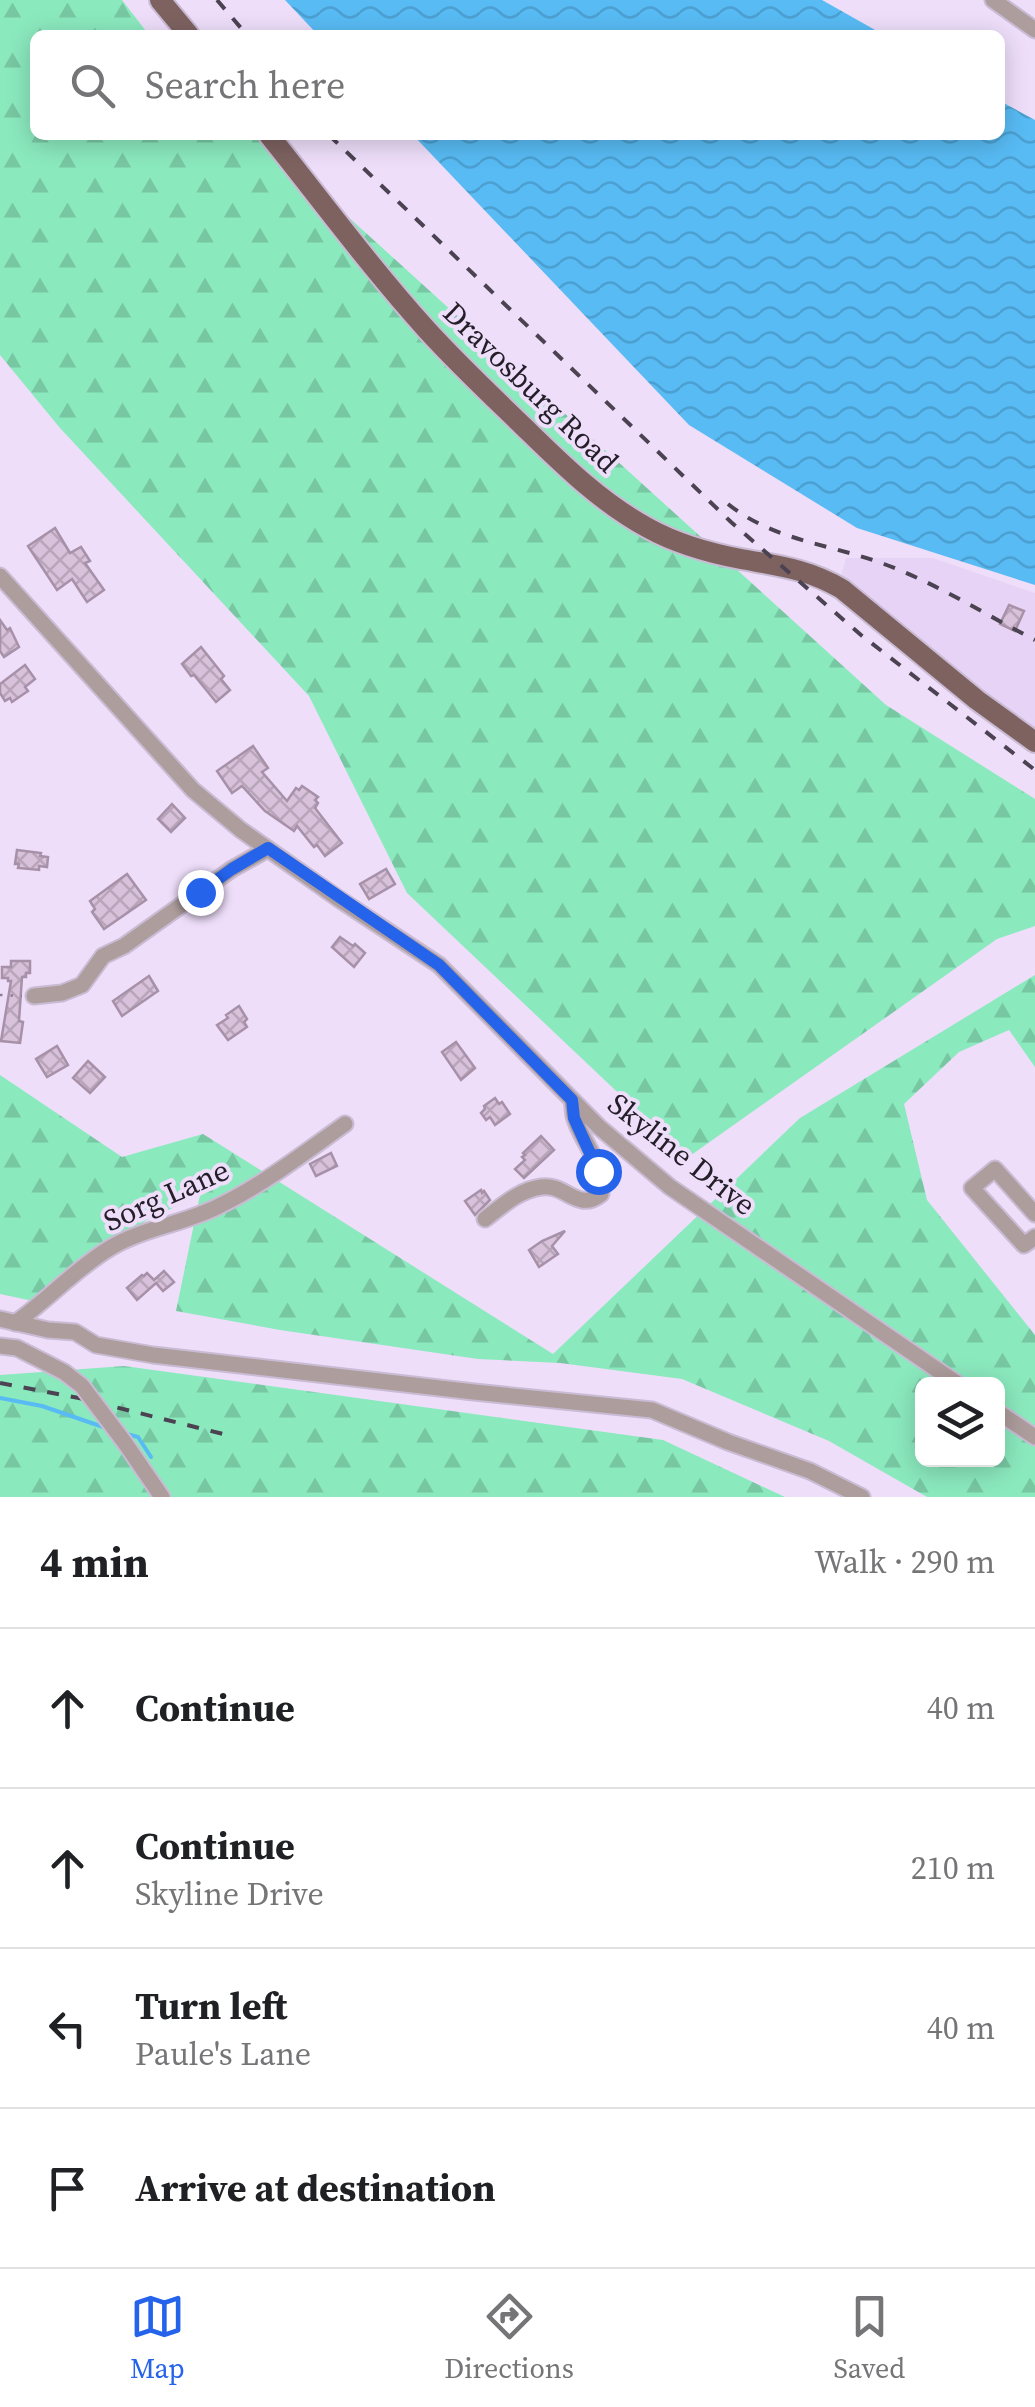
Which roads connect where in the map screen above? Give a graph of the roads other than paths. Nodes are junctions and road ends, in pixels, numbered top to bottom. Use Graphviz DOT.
graph roads {
  1 [pos="161,0"];
  2 [pos="993,0"];
  3 [pos="1035,29"];
  4 [pos="184,30"];
  5 [pos="272,140"];
  6 [pos="0,576"];
  7 [pos="1035,742"];
  8 [pos="268,848"];
  9 [pos="34,996"];
  10 [pos="572,1100"];
  11 [pos="345,1124"];
  12 [pos="1035,1214"];
  13 [pos="485,1219"];
  14 [pos="1035,1237"];
  15 [pos="7,1321"];
  16 [pos="0,1346"];
  17 [pos="948,1377"];
  18 [pos="1005,1417"];
  19 [pos="1035,1437"];
  20 [pos="162,1497"];
  21 [pos="862,1497"];
  1 -- 4 [label="main road"];
  2 -- 3 [label="street"];
  5 -- 7 [label="main road, Dravosburg Road"];
  6 -- 8 [label="street, Skyline Drive"];
  8 -- 9 [label="street"];
  8 -- 10 [label="street, Skyline Drive"];
  10 -- 13 [label="street"];
  10 -- 17 [label="street, Skyline Drive"];
  11 -- 15 [label="street, Sorg Lane"];
  12 -- 14 [label="street"];
  15 -- 21 [label="street"];
  16 -- 20 [label="street, bridge"];
  18 -- 19 [label="street"];
}
